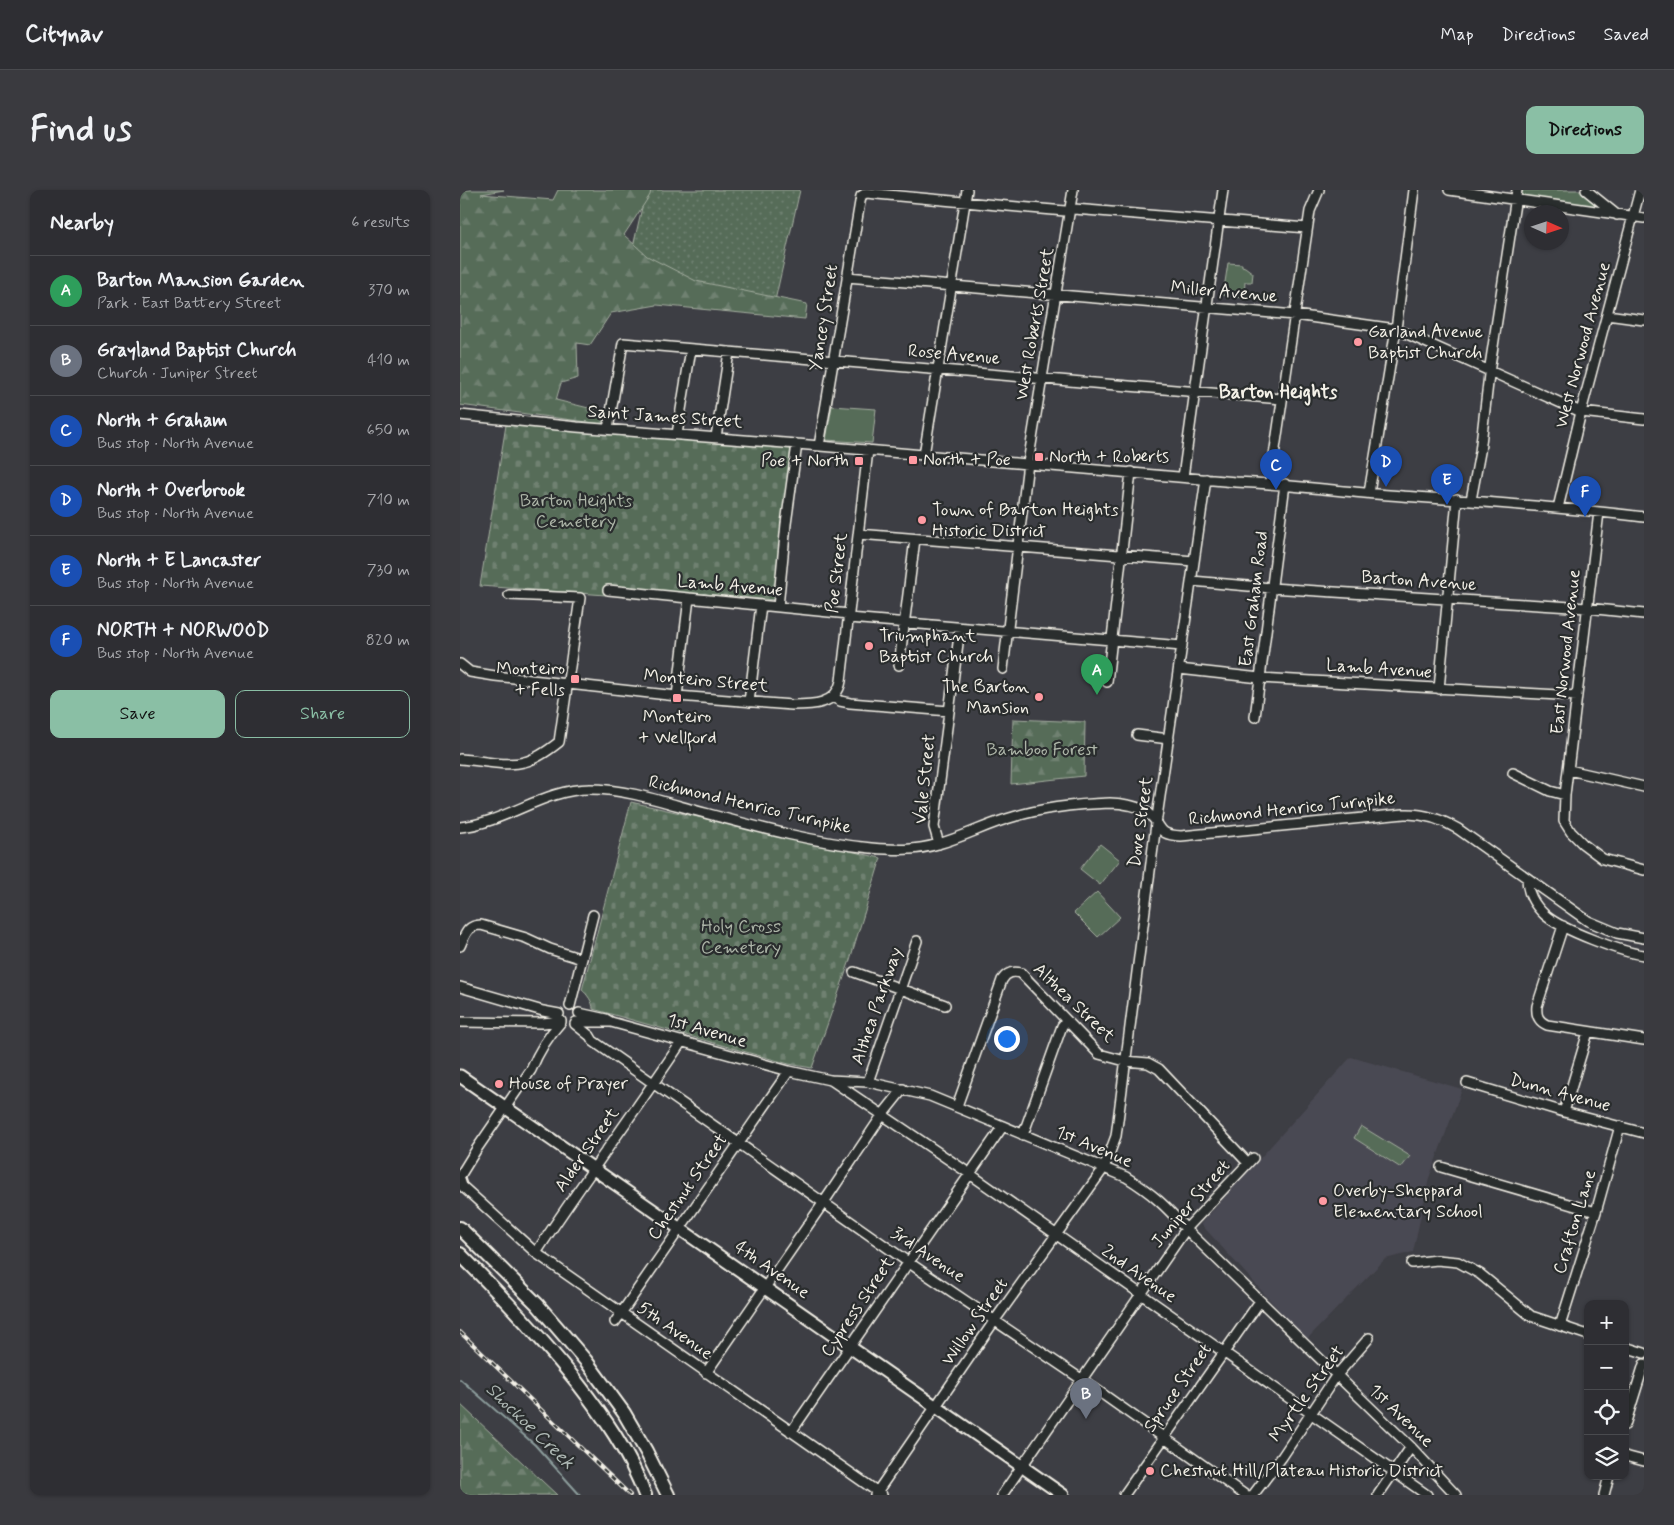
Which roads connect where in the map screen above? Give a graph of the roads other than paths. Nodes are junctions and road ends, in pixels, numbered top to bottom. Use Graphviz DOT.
graph roads {
  1 [pos="967,190"];
  2 [pos="1073,190"];
  3 [pos="1223,190"];
  4 [pos="1319,190"];
  5 [pos="1414,190"];
  6 [pos="1449,190"];
  7 [pos="1517,190"];
  8 [pos="1586,190"];
  9 [pos="1640,190"];
  10 [pos="1515,200"];
  11 [pos="965,202"];
  12 [pos="1070,210"];
  13 [pos="1618,215"];
  14 [pos="1633,217"];
  15 [pos="1644,218"];
  16 [pos="1218,221"];
  17 [pos="1308,228"];
  18 [pos="847,277"];
  19 [pos="951,286"];
  20 [pos="1056,294"];
  21 [pos="1206,307"];
  22 [pos="1295,315"];
  23 [pos="1606,315"];
  24 [pos="1644,320"];
  25 [pos="1396,329"];
  26 [pos="691,349"];
  27 [pos="729,352"];
  28 [pos="834,361"];
  29 [pos="937,370"];
  30 [pos="1490,370"];
  31 [pos="1042,379"];
  32 [pos="1194,392"];
  33 [pos="1282,399"];
  34 [pos="1581,412"];
  35 [pos="460,415"];
  36 [pos="1644,419"];
  37 [pos="608,429"];
  38 [pos="677,434"];
  39 [pos="716,437"];
  40 [pos="797,444"];
  41 [pos="819,446"];
  42 [pos="868,450"];
  43 [pos="924,455"];
  44 [pos="1028,463"];
  45 [pos="1132,472"];
  46 [pos="1183,477"];
  47 [pos="1206,479"];
  48 [pos="1270,484"];
  49 [pos="1284,484"];
  50 [pos="1369,493"];
  51 [pos="1457,499"];
  52 [pos="1471,500"];
  53 [pos="1558,508"];
  54 [pos="1598,512"];
  55 [pos="1644,517"];
  56 [pos="858,534"];
  57 [pos="915,539"];
  58 [pos="1018,547"];
  59 [pos="1122,554"];
  60 [pos="1194,561"];
  61 [pos="1192,581"];
  62 [pos="1270,588"];
  63 [pos="608,590"];
  64 [pos="509,595"];
  65 [pos="689,598"];
  66 [pos="1449,600"];
  67 [pos="761,605"];
  68 [pos="778,607"];
  69 [pos="1587,608"];
  70 [pos="1644,614"];
  71 [pos="849,616"];
  72 [pos="905,622"];
  73 [pos="960,628"];
  74 [pos="1008,631"];
  75 [pos="1112,640"];
  76 [pos="1182,646"];
  77 [pos="460,664"];
  78 [pos="899,665"];
  79 [pos="1179,669"];
  80 [pos="1003,670"];
  81 [pos="1260,678"];
  82 [pos="1107,682"];
  83 [pos="567,684"];
  84 [pos="1439,689"];
  85 [pos="677,696"];
  86 [pos="1577,696"];
  87 [pos="832,697"];
  88 [pos="749,702"];
  89 [pos="949,711"];
  90 [pos="1255,717"];
  91 [pos="1137,735"];
  92 [pos="1170,739"];
  93 [pos="460,758"];
  94 [pos="1569,770"];
  95 [pos="1513,773"];
  96 [pos="1644,787"];
  97 [pos="1565,795"];
  98 [pos="1156,824"];
  99 [pos="460,827"];
  100 [pos="939,844"];
  101 [pos="1644,870"];
  102 [pos="1527,878"];
  103 [pos="593,915"];
  104 [pos="1562,926"];
  105 [pos="1644,938"];
  106 [pos="917,941"];
  107 [pos="460,946"];
  108 [pos="1644,955"];
  109 [pos="582,959"];
  110 [pos="854,972"];
  111 [pos="460,987"];
  112 [pos="900,988"];
  113 [pos="945,1004"];
  114 [pos="566,1018"];
  115 [pos="1066,1021"];
  116 [pos="460,1022"];
  117 [pos="611,1022"];
  118 [pos="1588,1032"];
  119 [pos="682,1040"];
  120 [pos="1644,1040"];
  121 [pos="1125,1060"];
  122 [pos="789,1071"];
  123 [pos="460,1076"];
  124 [pos="830,1080"];
  125 [pos="868,1082"];
  126 [pos="1467,1083"];
  127 [pos="654,1084"];
  128 [pos="903,1089"];
  129 [pos="957,1106"];
  130 [pos="506,1107"];
  131 [pos="1564,1112"];
  132 [pos="883,1114"];
  133 [pos="1003,1126"];
  134 [pos="1620,1126"];
  135 [pos="1644,1133"];
  136 [pos="1023,1135"];
  137 [pos="739,1142"];
  138 [pos="1250,1161"];
  139 [pos="1441,1167"];
  140 [pos="594,1168"];
  141 [pos="1104,1168"];
  142 [pos="970,1174"];
  143 [pos="460,1176"];
  144 [pos="460,1180"];
  145 [pos="824,1202"];
  146 [pos="1596,1212"];
  147 [pos="460,1228"];
  148 [pos="680,1228"];
  149 [pos="1186,1229"];
  150 [pos="1057,1236"];
  151 [pos="536,1253"];
  152 [pos="460,1254"];
  153 [pos="908,1262"];
  154 [pos="1412,1263"];
  155 [pos="766,1287"];
  156 [pos="1139,1294"];
  157 [pos="1260,1301"];
  158 [pos="621,1313"];
  159 [pos="995,1320"];
  160 [pos="615,1322"];
  161 [pos="1560,1326"];
  162 [pos="1584,1334"];
  163 [pos="1370,1338"];
  164 [pos="851,1346"];
  165 [pos="1629,1348"];
  166 [pos="1223,1352"];
  167 [pos="1644,1353"];
  168 [pos="1644,1364"];
  169 [pos="706,1373"];
  170 [pos="1336,1376"];
  171 [pos="1082,1380"];
  172 [pos="936,1405"];
  173 [pos="1629,1412"];
  174 [pos="1311,1414"];
  175 [pos="791,1432"];
  176 [pos="1164,1437"];
  177 [pos="1410,1447"];
  178 [pos="1629,1457"];
  179 [pos="1644,1461"];
  180 [pos="1022,1466"];
  181 [pos="1394,1472"];
  182 [pos="1608,1480"];
  183 [pos="878,1494"];
  184 [pos="645,1495"];
  185 [pos="668,1495"];
  186 [pos="1002,1495"];
  187 [pos="1063,1495"];
  188 [pos="1124,1495"];
  189 [pos="1245,1495"];
  190 [pos="1253,1495"];
  191 [pos="1378,1495"];
  192 [pos="1427,1495"];
  193 [pos="1456,1495"];
  194 [pos="1604,1495"];
  1 -- 11 [label="street"];
  2 -- 12 [label="street, West Roberts Street"];
  3 -- 16 [label="street"];
  4 -- 17 [label="street"];
  5 -- 25 [label="street"];
  6 -- 10 [label="street"];
  7 -- 10 [label="street"];
  8 -- 13 [label="street"];
  9 -- 14 [label="street, West Norwood Avenue"];
  10 -- 13 [label="street"];
  10 -- 30 [label="street"];
  11 -- 12 [label="street"];
  11 -- 18 [label="street, Yancey Street"];
  11 -- 19 [label="street"];
  12 -- 16 [label="street"];
  12 -- 20 [label="street, West Roberts Street"];
  13 -- 14 [label="street"];
  14 -- 15 [label="street"];
  14 -- 23 [label="street, West Norwood Avenue"];
  16 -- 17 [label="street"];
  16 -- 21 [label="street"];
  17 -- 22 [label="street"];
  18 -- 19 [label="street, Miller Avenue"];
  18 -- 28 [label="street, Yancey Street"];
  19 -- 20 [label="street, Miller Avenue"];
  19 -- 29 [label="street"];
  20 -- 21 [label="street, Miller Avenue"];
  20 -- 31 [label="street, West Roberts Street"];
  21 -- 22 [label="street, Miller Avenue"];
  21 -- 32 [label="street"];
  22 -- 25 [label="street, Miller Avenue"];
  22 -- 33 [label="street"];
  23 -- 24 [label="street"];
  23 -- 34 [label="street, West Norwood Avenue"];
  25 -- 30 [label="street, Miller Avenue"];
  25 -- 50 [label="street"];
  26 -- 27 [label="street, Rose Avenue"];
  26 -- 37 [label="street, Rose Avenue"];
  26 -- 38 [label="street"];
  27 -- 28 [label="street, Rose Avenue"];
  27 -- 39 [label="street"];
  28 -- 29 [label="street, Rose Avenue"];
  28 -- 41 [label="street, Yancey Street"];
  29 -- 31 [label="street, Rose Avenue"];
  29 -- 43 [label="street"];
  30 -- 34 [label="street, Miller Avenue"];
  30 -- 52 [label="street"];
  31 -- 32 [label="street, Rose Avenue"];
  31 -- 44 [label="street, West Roberts Street"];
  32 -- 33 [label="street, Rose Avenue"];
  32 -- 46 [label="street"];
  33 -- 48 [label="street"];
  34 -- 36 [label="street, Miller Avenue"];
  34 -- 53 [label="street, West Norwood Avenue"];
  35 -- 37 [label="street, Saint James Street"];
  37 -- 38 [label="street, Saint James Street"];
  38 -- 39 [label="street, Saint James Street"];
  39 -- 40 [label="street, Saint James Street"];
  40 -- 41 [label="street, Saint James Street"];
  40 -- 68 [label="street"];
  41 -- 42 [label="street, Saint James Street"];
  42 -- 43 [label="street, Saint James Street"];
  42 -- 56 [label="street, Poe Street"];
  43 -- 44 [label="street, Saint James Street"];
  44 -- 45 [label="street, Saint James Street"];
  44 -- 58 [label="street, West Roberts Street"];
  45 -- 46 [label="street, Saint James Street"];
  45 -- 59 [label="street"];
  46 -- 47 [label="street, Saint James Street"];
  47 -- 48 [label="street, Saint James Street"];
  47 -- 60 [label="street, Dove Street"];
  48 -- 49 [label="street, Saint James Street"];
  49 -- 50 [label="street, Saint James Street"];
  49 -- 62 [label="street, East Graham Road"];
  50 -- 51 [label="street, Saint James Street"];
  51 -- 52 [label="street, Saint James Street"];
  51 -- 66 [label="street"];
  52 -- 53 [label="street, Saint James Street"];
  53 -- 54 [label="street, Saint James Street"];
  54 -- 55 [label="street, Saint James Street"];
  54 -- 69 [label="street, East Norwood Avenue"];
  56 -- 57 [label="street"];
  56 -- 71 [label="street, Poe Street"];
  57 -- 58 [label="street"];
  57 -- 72 [label="street"];
  58 -- 59 [label="street"];
  58 -- 74 [label="street, West Roberts Street"];
  59 -- 60 [label="street"];
  59 -- 75 [label="street"];
  60 -- 61 [label="street, Dove Street"];
  61 -- 62 [label="street, Barton Avenue"];
  61 -- 76 [label="street, Dove Street"];
  62 -- 66 [label="street, Barton Avenue"];
  62 -- 81 [label="street, East Graham Road"];
  63 -- 65 [label="street, Lamb Avenue"];
  64 -- 83 [label="street"];
  65 -- 67 [label="street, Lamb Avenue"];
  65 -- 85 [label="street"];
  66 -- 69 [label="street, Barton Avenue"];
  66 -- 84 [label="street"];
  67 -- 68 [label="street, Lamb Avenue"];
  67 -- 88 [label="street"];
  68 -- 71 [label="street, Lamb Avenue"];
  69 -- 70 [label="street, Barton Avenue"];
  69 -- 86 [label="street, East Norwood Avenue"];
  71 -- 72 [label="street, Lamb Avenue"];
  71 -- 87 [label="street, Poe Street"];
  72 -- 73 [label="street, Lamb Avenue"];
  72 -- 78 [label="street"];
  73 -- 74 [label="street, Lamb Avenue"];
  73 -- 89 [label="street, Vale Street"];
  74 -- 75 [label="street, Lamb Avenue"];
  74 -- 80 [label="street, West Roberts Street"];
  75 -- 76 [label="street, Lamb Avenue"];
  75 -- 82 [label="street"];
  76 -- 79 [label="street, Dove Street"];
  77 -- 83 [label="street, Monteiro Street"];
  79 -- 81 [label="street, Lamb Avenue"];
  79 -- 92 [label="street, Dove Street"];
  81 -- 84 [label="street, Lamb Avenue"];
  81 -- 90 [label="street, East Graham Road"];
  83 -- 85 [label="street, Monteiro Street"];
  83 -- 93 [label="street"];
  84 -- 86 [label="street, Lamb Avenue"];
  85 -- 88 [label="street, Monteiro Street"];
  86 -- 94 [label="street, East Norwood Avenue"];
  87 -- 88 [label="street, Monteiro Street"];
  87 -- 89 [label="street"];
  89 -- 100 [label="street, Vale Street"];
  91 -- 92 [label="street"];
  92 -- 98 [label="street, Dove Street"];
  94 -- 96 [label="street"];
  94 -- 97 [label="street, East Norwood Avenue"];
  95 -- 97 [label="street"];
  97 -- 101 [label="street, East Norwood Avenue"];
  98 -- 100 [label="street, Richmond Henrico Turnpike"];
  98 -- 102 [label="street, Richmond Henrico Turnpike"];
  98 -- 121 [label="street, Dove Street"];
  99 -- 100 [label="street, Richmond Henrico Turnpike"];
  102 -- 104 [label="street"];
  102 -- 105 [label="street, Richmond Henrico Turnpike"];
  103 -- 109 [label="street"];
  104 -- 108 [label="street"];
  104 -- 118 [label="street"];
  106 -- 112 [label="street, Althea Parkway"];
  107 -- 109 [label="street"];
  109 -- 114 [label="street"];
  110 -- 112 [label="street"];
  111 -- 114 [label="street"];
  112 -- 113 [label="street"];
  112 -- 125 [label="street, Althea Parkway"];
  114 -- 116 [label="street"];
  114 -- 117 [label="street, 1st Avenue"];
  114 -- 117 [label="street, 1st Avenue"];
  114 -- 127 [label="street, 3rd Avenue"];
  114 -- 130 [label="street"];
  115 -- 121 [label="street, Althea Street"];
  115 -- 129 [label="street, Althea Street"];
  115 -- 136 [label="street"];
  117 -- 119 [label="street, 1st Avenue"];
  118 -- 120 [label="street"];
  118 -- 131 [label="street"];
  119 -- 122 [label="street, 1st Avenue"];
  119 -- 127 [label="street, Alder Street"];
  121 -- 138 [label="street, Althea Street"];
  121 -- 141 [label="street, Dove Street"];
  122 -- 124 [label="street, 1st Avenue"];
  122 -- 137 [label="street, Chestnut Street"];
  123 -- 130 [label="main road, 4th Avenue"];
  124 -- 125 [label="street, 1st Avenue"];
  124 -- 132 [label="street, 2nd Avenue"];
  125 -- 128 [label="street, 1st Avenue"];
  126 -- 131 [label="street, Dunn Avenue"];
  127 -- 137 [label="street, 3rd Avenue"];
  127 -- 140 [label="street, Alder Street"];
  128 -- 129 [label="street, 1st Avenue"];
  128 -- 132 [label="street"];
  129 -- 133 [label="street, 1st Avenue"];
  130 -- 140 [label="main road, 4th Avenue"];
  130 -- 143 [label="street"];
  131 -- 134 [label="street, Dunn Avenue"];
  132 -- 142 [label="street, 2nd Avenue"];
  132 -- 145 [label="street"];
  133 -- 136 [label="street, 1st Avenue"];
  133 -- 142 [label="street, Cypress Street"];
  134 -- 135 [label="street, Dunn Avenue"];
  134 -- 146 [label="street, Crafton Lane"];
  136 -- 141 [label="street, 1st Avenue"];
  137 -- 145 [label="street, 3rd Avenue"];
  137 -- 148 [label="street, Chestnut Street"];
  138 -- 149 [label="street, Juniper Street"];
  139 -- 146 [label="street"];
  140 -- 148 [label="main road, 4th Avenue"];
  140 -- 151 [label="street, Alder Street"];
  141 -- 149 [label="street, 1st Avenue"];
  141 -- 150 [label="street, Willow Street"];
  142 -- 150 [label="street, 2nd Avenue"];
  142 -- 153 [label="street, Cypress Street"];
  144 -- 151 [label="street, 5th Avenue"];
  145 -- 153 [label="street, 3rd Avenue"];
  145 -- 155 [label="street"];
  146 -- 161 [label="street, Crafton Lane"];
  147 -- 185 [label="highway"];
  148 -- 155 [label="main road, 4th Avenue"];
  148 -- 158 [label="street, Chestnut Street"];
  149 -- 156 [label="street, Juniper Street"];
  149 -- 157 [label="street, 1st Avenue"];
  150 -- 156 [label="street, 2nd Avenue"];
  150 -- 159 [label="street, Willow Street"];
  151 -- 158 [label="street, 5th Avenue"];
  152 -- 184 [label="highway"];
  153 -- 159 [label="street, 3rd Avenue"];
  153 -- 164 [label="street, Cypress Street"];
  154 -- 161 [label="street"];
  155 -- 164 [label="main road, 4th Avenue"];
  155 -- 169 [label="street"];
  156 -- 166 [label="street, 2nd Avenue"];
  156 -- 171 [label="street, Juniper Street"];
  157 -- 166 [label="street, Spruce Street"];
  157 -- 170 [label="street, 1st Avenue"];
  158 -- 160 [label="street, Chestnut Street"];
  158 -- 169 [label="street, 5th Avenue"];
  159 -- 171 [label="street, 3rd Avenue"];
  159 -- 172 [label="street, Willow Street"];
  161 -- 162 [label="street"];
  163 -- 170 [label="street, Myrtle Street"];
  164 -- 172 [label="main road, 4th Avenue"];
  164 -- 175 [label="street, Cypress Street"];
  165 -- 167 [label="street"];
  166 -- 174 [label="street, 2nd Avenue"];
  166 -- 176 [label="street, Spruce Street"];
  168 -- 173 [label="street"];
  169 -- 175 [label="street, 5th Avenue"];
  170 -- 174 [label="street, Myrtle Street"];
  170 -- 177 [label="street, 1st Avenue"];
  171 -- 176 [label="street, 3rd Avenue"];
  171 -- 180 [label="street, Juniper Street"];
  172 -- 180 [label="main road, 4th Avenue"];
  172 -- 183 [label="street, Willow Street"];
  174 -- 181 [label="street, 2nd Avenue"];
  174 -- 190 [label="street, Myrtle Street"];
  175 -- 183 [label="street, 5th Avenue"];
  176 -- 188 [label="street, Spruce Street"];
  176 -- 189 [label="street, 3rd Avenue"];
  177 -- 181 [label="street"];
  177 -- 193 [label="street, 1st Avenue"];
  178 -- 179 [label="street"];
  180 -- 186 [label="street, Juniper Street"];
  180 -- 187 [label="main road, 4th Avenue"];
  181 -- 191 [label="street"];
  181 -- 192 [label="street, 2nd Avenue"];
  182 -- 194 [label="street"];
}
